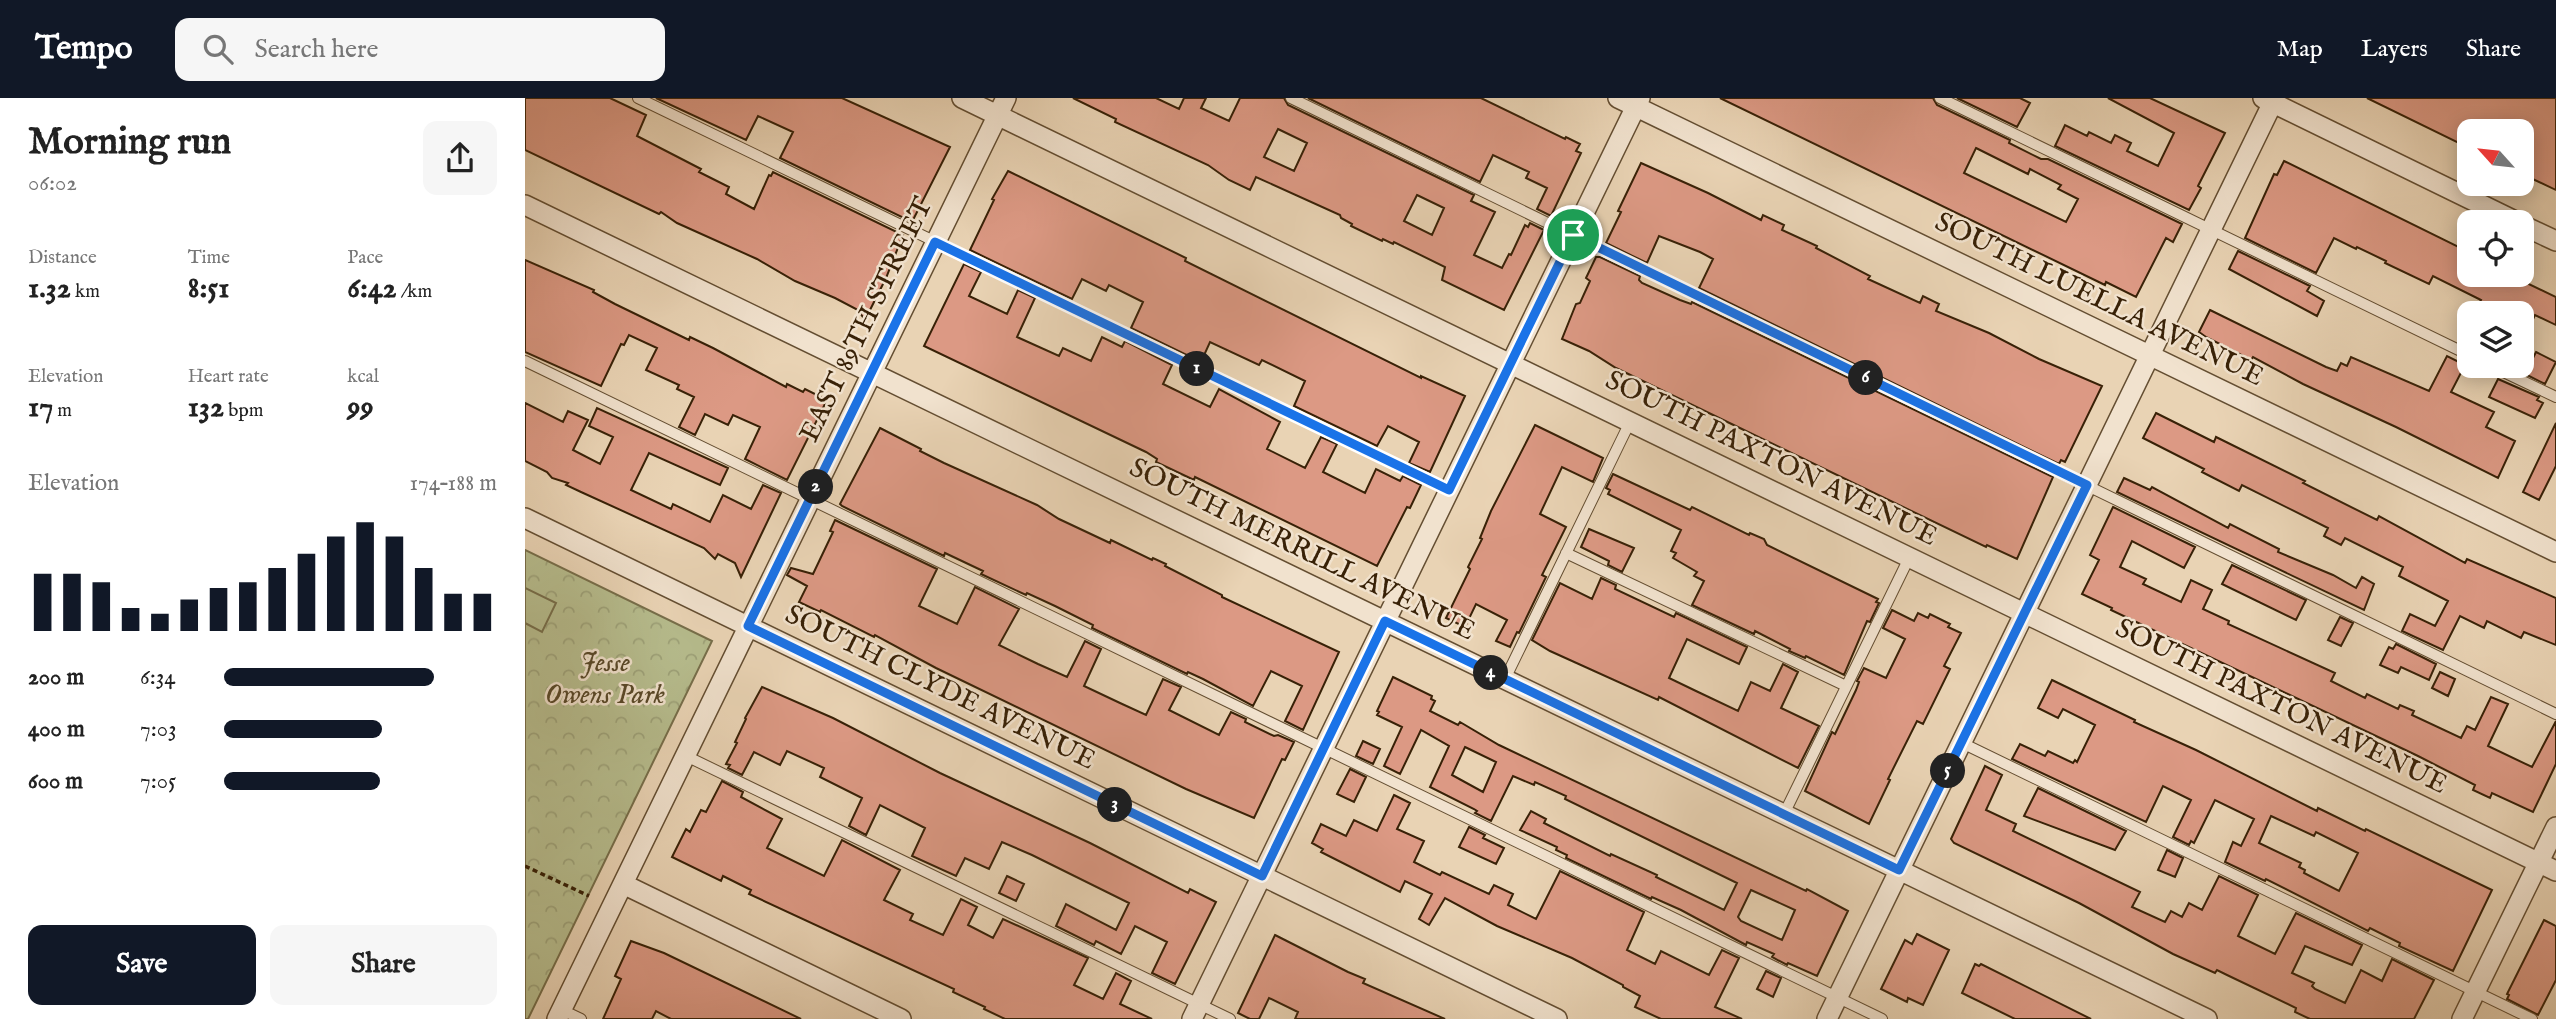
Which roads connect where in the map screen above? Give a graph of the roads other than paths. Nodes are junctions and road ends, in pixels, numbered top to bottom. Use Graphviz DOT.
graph roads {
  1 [pos="638,98"];
  2 [pos="962,98"];
  3 [pos="1291,98"];
  4 [pos="1940,98"];
  5 [pos="2270,100"];
  6 [pos="1631,101"];
  7 [pos="1001,107"];
  8 [pos="525,205"];
  9 [pos="2493,210"];
  10 [pos="2211,229"];
  11 [pos="2534,231"];
  12 [pos="1573,235"];
  13 [pos="2556,241"];
  14 [pos="935,242"];
  15 [pos="2457,349"];
  16 [pos="2150,356"];
  17 [pos="525,361"];
  18 [pos="1510,364"];
  19 [pos="872,373"];
  20 [pos="2516,378"];
  21 [pos="2556,397"];
  22 [pos="1630,422"];
  23 [pos="2087,485"];
  24 [pos="1449,490"];
  25 [pos="810,499"];
  26 [pos="525,518"];
  27 [pos="2556,552"];
  28 [pos="1566,554"];
  29 [pos="1909,558"];
  30 [pos="2024,613"];
  31 [pos="1385,621"];
  32 [pos="748,626"];
  33 [pos="1505,679"];
  34 [pos="1846,687"];
  35 [pos="2556,714"];
  36 [pos="1962,743"];
  37 [pos="1323,748"];
  38 [pos="686,756"];
  39 [pos="1783,814"];
  40 [pos="2556,827"];
  41 [pos="2547,867"];
  42 [pos="1899,870"];
  43 [pos="1262,876"];
  44 [pos="623,884"];
  45 [pos="2476,992"];
  46 [pos="1837,998"];
  47 [pos="1195,1011"];
  48 [pos="559,1014"];
  49 [pos="581,1019"];
  50 [pos="901,1019"];
  51 [pos="1230,1019"];
  52 [pos="1557,1019"];
  53 [pos="1827,1019"];
  54 [pos="1882,1019"];
  55 [pos="2207,1019"];
  56 [pos="2462,1019"];
  57 [pos="2532,1019"];
  1 -- 14 [label="lane"];
  2 -- 7 [label="street, SOUTH PAXTON AVENUE"];
  3 -- 12 [label="lane"];
  4 -- 10 [label="lane"];
  5 -- 9 [label="street"];
  5 -- 10 [label="street"];
  6 -- 12 [label="street"];
  6 -- 16 [label="street, SOUTH LUELLA AVENUE"];
  7 -- 14 [label="street, EAST 89TH STREET"];
  7 -- 18 [label="street, SOUTH PAXTON AVENUE"];
  8 -- 19 [label="street, SOUTH MERRILL AVENUE"];
  10 -- 15 [label="lane"];
  10 -- 16 [label="street"];
  11 -- 13 [label="street"];
  12 -- 18 [label="street"];
  12 -- 23 [label="lane"];
  14 -- 19 [label="street, EAST 89TH STREET"];
  14 -- 24 [label="lane"];
  16 -- 23 [label="street"];
  16 -- 27 [label="street, SOUTH LUELLA AVENUE"];
  17 -- 25 [label="lane"];
  18 -- 22 [label="street, SOUTH PAXTON AVENUE"];
  18 -- 24 [label="street"];
  19 -- 25 [label="street, EAST 89TH STREET"];
  19 -- 31 [label="street, SOUTH MERRILL AVENUE"];
  20 -- 21 [label="lane"];
  22 -- 28 [label="lane"];
  22 -- 29 [label="street, SOUTH PAXTON AVENUE"];
  23 -- 30 [label="street"];
  23 -- 35 [label="lane"];
  24 -- 31 [label="street"];
  25 -- 32 [label="street, EAST 89TH STREET"];
  25 -- 37 [label="lane"];
  26 -- 32 [label="street, SOUTH CLYDE AVENUE"];
  28 -- 33 [label="lane"];
  28 -- 34 [label="lane"];
  29 -- 30 [label="street, SOUTH PAXTON AVENUE"];
  29 -- 34 [label="lane"];
  30 -- 36 [label="street"];
  30 -- 41 [label="street, SOUTH PAXTON AVENUE"];
  31 -- 33 [label="street, SOUTH MERRILL AVENUE"];
  31 -- 37 [label="street"];
  32 -- 38 [label="street, EAST 89TH STREET"];
  32 -- 43 [label="street, SOUTH CLYDE AVENUE"];
  33 -- 39 [label="street, SOUTH MERRILL AVENUE"];
  34 -- 39 [label="lane"];
  36 -- 42 [label="street"];
  36 -- 45 [label="lane"];
  37 -- 43 [label="street"];
  37 -- 46 [label="lane"];
  38 -- 44 [label="street, EAST 89TH STREET"];
  38 -- 47 [label="lane"];
  39 -- 42 [label="street, SOUTH MERRILL AVENUE"];
  40 -- 41 [label="street"];
  41 -- 45 [label="street"];
  42 -- 46 [label="street"];
  42 -- 55 [label="street, SOUTH MERRILL AVENUE"];
  43 -- 47 [label="street"];
  43 -- 52 [label="street, SOUTH CLYDE AVENUE"];
  44 -- 48 [label="street, EAST 89TH STREET"];
  44 -- 50 [label="street"];
  45 -- 56 [label="street"];
  45 -- 57 [label="lane"];
  46 -- 53 [label="street"];
  46 -- 54 [label="lane"];
  47 -- 51 [label="lane"];
  48 -- 49 [label="lane"];
}
